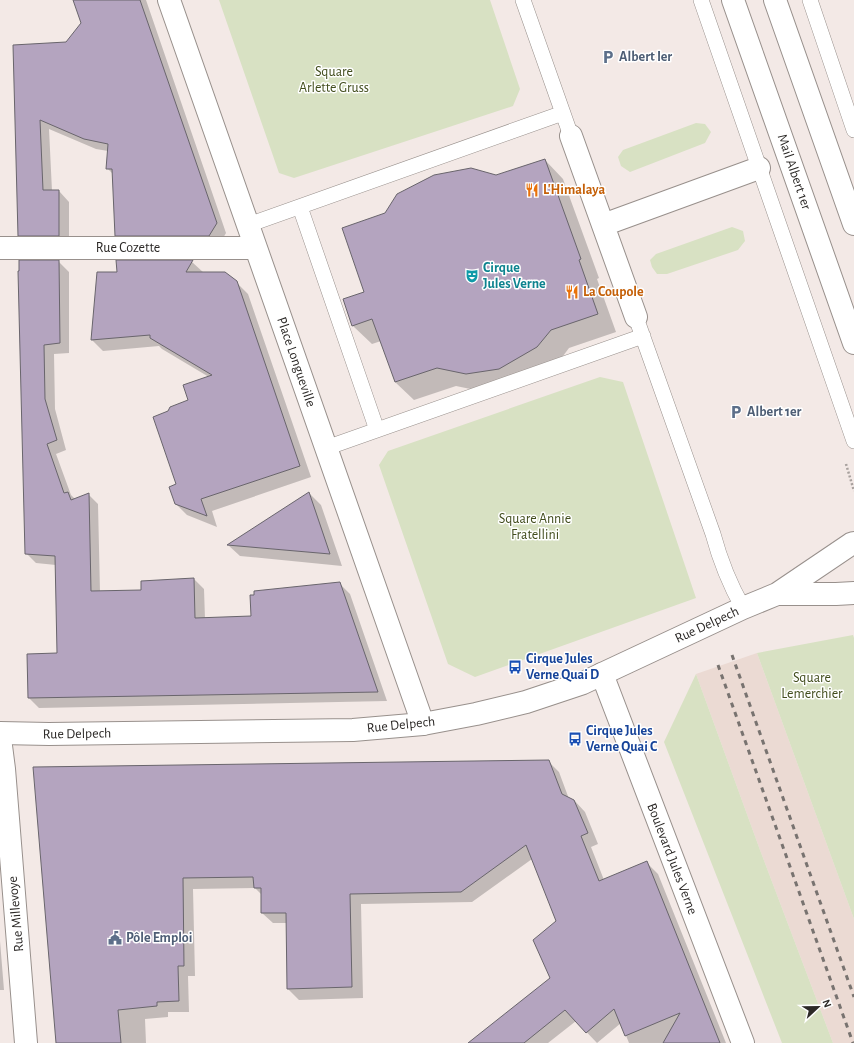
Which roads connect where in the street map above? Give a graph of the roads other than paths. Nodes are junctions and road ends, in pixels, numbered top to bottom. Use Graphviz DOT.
graph roads {
  1 [pos="169,0"];
  2 [pos="523,0"];
  3 [pos="700,0"];
  4 [pos="733,0"];
  5 [pos="810,0"];
  6 [pos="777,1"];
  7 [pos="563,113"];
  8 [pos="854,130"];
  9 [pos="571,136"];
  10 [pos="759,168"];
  11 [pos="300,207"];
  12 [pos="854,224"];
  13 [pos="248,225"];
  14 [pos="603,225"];
  15 [pos="0,248"];
  16 [pos="256,248"];
  17 [pos="639,326"];
  18 [pos="854,343"];
  19 [pos="377,430"];
  20 [pos="854,441"];
  21 [pos="326,448"];
  22 [pos="854,543"];
  23 [pos="854,593"];
  24 [pos="778,594"];
  25 [pos="743,608"];
  26 [pos="602,674"];
  27 [pos="423,724"];
  28 [pos="0,733"];
  29 [pos="0,738"];
  30 [pos="26,1043"];
  31 [pos="743,1043"];
  1 -- 13 [label="street, Place Longueville"];
  2 -- 7 [label="lane"];
  3 -- 10 [label="lane"];
  4 -- 18 [label="street, Mail Albert 1er"];
  5 -- 8 [label="lane"];
  6 -- 12 [label="street"];
  7 -- 9 [label="lane"];
  7 -- 11 [label="lane"];
  9 -- 14 [label="street"];
  10 -- 14 [label="street"];
  10 -- 20 [label="lane"];
  11 -- 13 [label="lane"];
  11 -- 19 [label="lane"];
  13 -- 16 [label="street, Place Longueville"];
  14 -- 17 [label="street"];
  15 -- 16 [label="street, Rue Cozette"];
  16 -- 21 [label="street, Place Longueville"];
  17 -- 19 [label="lane"];
  17 -- 25 [label="lane"];
  19 -- 21 [label="lane"];
  21 -- 27 [label="street, Place Longueville"];
  22 -- 24 [label="street, Rue Delpech"];
  23 -- 24 [label="street, Rue Delpech"];
  24 -- 25 [label="street, Rue Delpech"];
  25 -- 26 [label="street, Rue Delpech"];
  26 -- 27 [label="street, Rue Delpech"];
  26 -- 31 [label="street, Boulevard Jules Verne"];
  27 -- 28 [label="street, Rue Delpech"];
  29 -- 30 [label="street, Rue Millevoye"];
}
